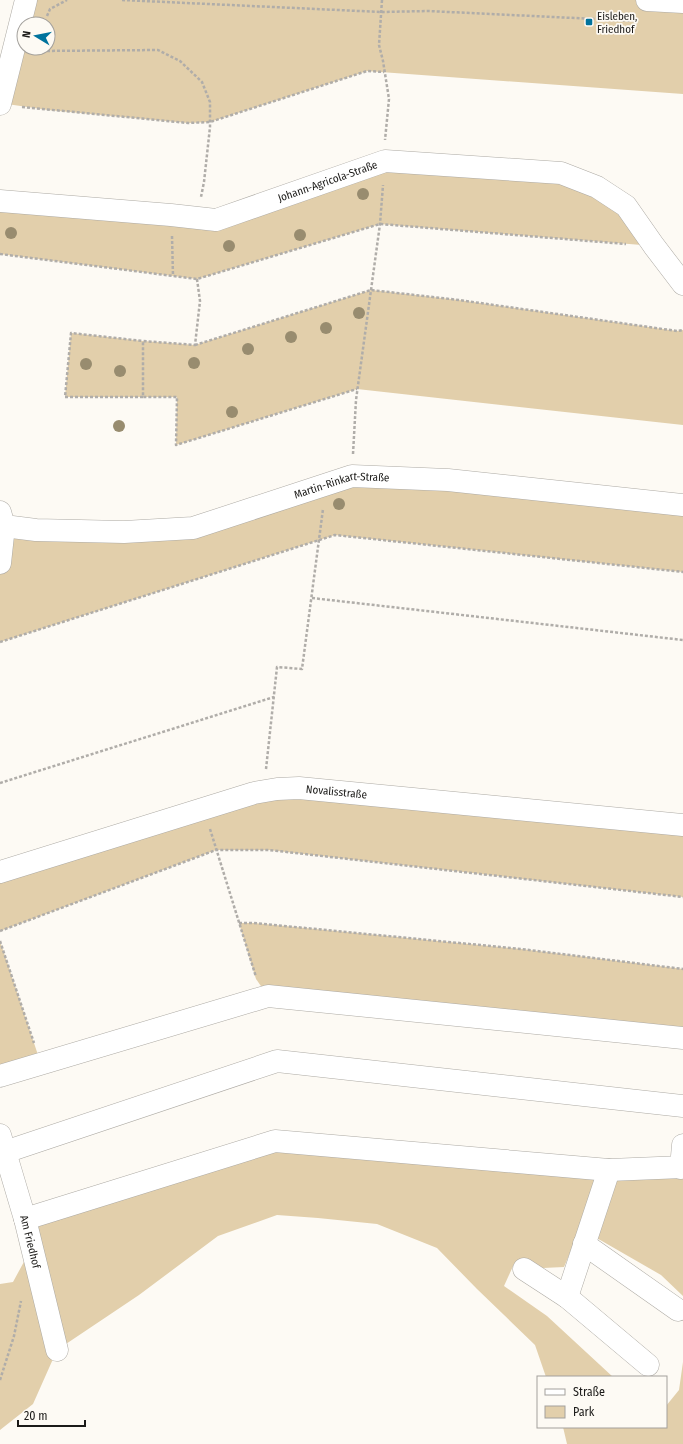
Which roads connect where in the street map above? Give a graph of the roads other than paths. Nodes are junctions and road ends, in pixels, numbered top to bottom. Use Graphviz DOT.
graph roads {
  1 [pos="26,0"];
  2 [pos="647,0"];
  3 [pos="683,2"];
  4 [pos="0,104"];
  5 [pos="0,202"];
  6 [pos="683,284"];
  7 [pos="683,505"];
  8 [pos="2,519"];
  9 [pos="0,563"];
  10 [pos="683,825"];
  11 [pos="0,872"];
  12 [pos="683,1038"];
  13 [pos="0,1076"];
  14 [pos="683,1106"];
  15 [pos="3,1143"];
  16 [pos="683,1145"];
  17 [pos="682,1168"];
  18 [pos="609,1170"];
  19 [pos="25,1219"];
  20 [pos="584,1244"];
  21 [pos="524,1269"];
  22 [pos="567,1297"];
  23 [pos="678,1310"];
  24 [pos="57,1350"];
  25 [pos="648,1365"];
  1 -- 4 [label="street"];
  2 -- 3 [label="street"];
  5 -- 6 [label="street, Johann-Agricola-Straße"];
  7 -- 8 [label="street, Martin-Rinkart-Straße"];
  8 -- 9 [label="street"];
  10 -- 11 [label="street, Novalisstraße"];
  12 -- 13 [label="street"];
  14 -- 15 [label="street"];
  15 -- 19 [label="street, Am Friedhof"];
  16 -- 17 [label="street"];
  17 -- 18 [label="street"];
  18 -- 19 [label="street"];
  18 -- 20 [label="street"];
  19 -- 24 [label="street, Am Friedhof"];
  20 -- 22 [label="street"];
  20 -- 23 [label="street"];
  21 -- 22 [label="street"];
  22 -- 25 [label="street"];
}
